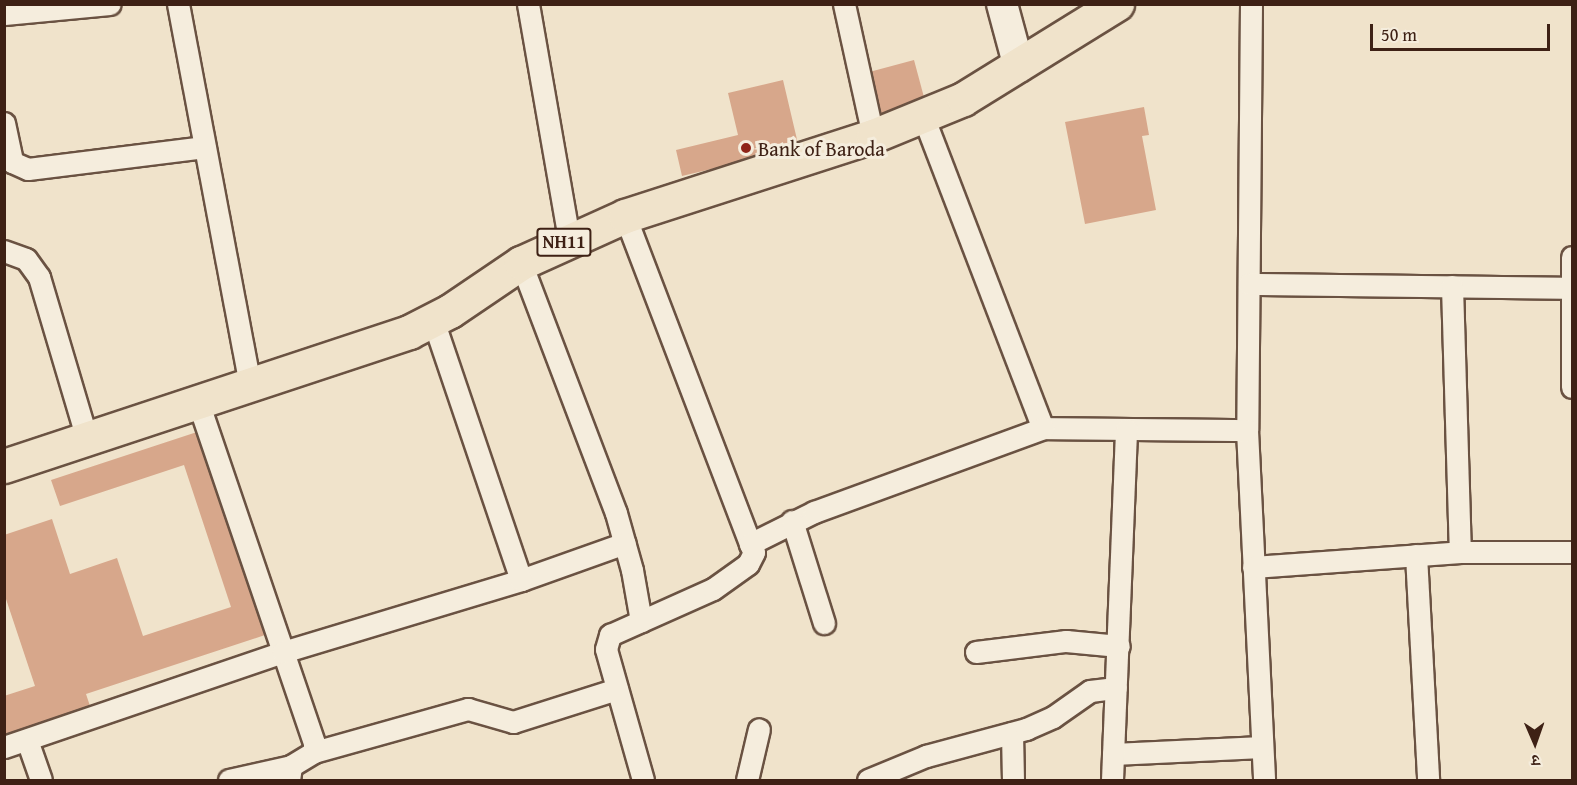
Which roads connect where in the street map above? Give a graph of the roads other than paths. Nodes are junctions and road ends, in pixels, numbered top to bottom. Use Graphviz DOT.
graph roads {
  1 [pos="110,4"];
  2 [pos="178,4"];
  3 [pos="528,4"];
  4 [pos="844,4"];
  5 [pos="1002,4"];
  6 [pos="1117,4"];
  7 [pos="1251,4"];
  8 [pos="4,14"];
  9 [pos="1018,67"];
  10 [pos="923,116"];
  11 [pos="4,123"];
  12 [pos="873,136"];
  13 [pos="205,147"];
  14 [pos="625,216"];
  15 [pos="570,240"];
  16 [pos="4,251"];
  17 [pos="1572,257"];
  18 [pos="521,263"];
  19 [pos="1249,284"];
  20 [pos="1452,286"];
  21 [pos="1571,288"];
  22 [pos="433,320"];
  23 [pos="250,386"];
  24 [pos="1572,387"];
  25 [pos="198,402"];
  26 [pos="1043,428"];
  27 [pos="1126,429"];
  28 [pos="1247,430"];
  29 [pos="87,439"];
  30 [pos="4,466"];
  31 [pos="792,521"];
  32 [pos="626,543"];
  33 [pos="750,544"];
  34 [pos="1460,552"];
  35 [pos="1572,552"];
  36 [pos="1416,555"];
  37 [pos="1252,567"];
  38 [pos="521,580"];
  39 [pos="640,621"];
  40 [pos="824,624"];
  41 [pos="1119,646"];
  42 [pos="283,652"];
  43 [pos="976,652"];
  44 [pos="1116,688"];
  45 [pos="617,689"];
  46 [pos="759,729"];
  47 [pos="1012,733"];
  48 [pos="27,740"];
  49 [pos="4,747"];
  50 [pos="1262,747"];
  51 [pos="314,752"];
  52 [pos="1113,754"];
  53 [pos="290,773"];
  54 [pos="40,780"];
  55 [pos="229,780"];
  56 [pos="643,780"];
  57 [pos="747,780"];
  58 [pos="868,780"];
  59 [pos="1013,780"];
  60 [pos="1112,780"];
  61 [pos="1264,780"];
  62 [pos="1428,780"];
  1 -- 8 [label="street"];
  2 -- 13 [label="street"];
  3 -- 15 [label="street"];
  4 -- 12 [label="street"];
  5 -- 9 [label="main road"];
  6 -- 9 [label="highway, NH11"];
  7 -- 19 [label="street"];
  9 -- 10 [label="highway, NH11"];
  10 -- 12 [label="highway, NH11"];
  10 -- 26 [label="street"];
  11 -- 13 [label="street"];
  12 -- 14 [label="highway, NH11"];
  13 -- 23 [label="street"];
  14 -- 15 [label="highway, NH11"];
  14 -- 33 [label="street"];
  15 -- 18 [label="highway, NH11"];
  16 -- 29 [label="street"];
  17 -- 21 [label="street"];
  18 -- 22 [label="highway, NH11"];
  18 -- 32 [label="street"];
  19 -- 20 [label="street"];
  19 -- 28 [label="street"];
  20 -- 21 [label="street"];
  20 -- 34 [label="street"];
  21 -- 24 [label="street"];
  22 -- 23 [label="highway, NH11"];
  22 -- 38 [label="street"];
  23 -- 25 [label="highway, NH11"];
  25 -- 29 [label="highway, NH11"];
  25 -- 42 [label="street"];
  26 -- 27 [label="street"];
  26 -- 31 [label="street"];
  27 -- 28 [label="street"];
  27 -- 41 [label="street"];
  28 -- 37 [label="street"];
  29 -- 30 [label="highway, NH11"];
  31 -- 33 [label="street"];
  31 -- 40 [label="street"];
  32 -- 38 [label="street"];
  32 -- 39 [label="street"];
  33 -- 39 [label="street"];
  34 -- 35 [label="street"];
  34 -- 36 [label="street"];
  36 -- 37 [label="street"];
  36 -- 62 [label="street"];
  37 -- 50 [label="street"];
  38 -- 42 [label="street"];
  39 -- 45 [label="street"];
  41 -- 43 [label="street"];
  41 -- 44 [label="street"];
  42 -- 48 [label="street"];
  42 -- 51 [label="street"];
  44 -- 47 [label="street"];
  44 -- 52 [label="street"];
  45 -- 51 [label="street"];
  45 -- 56 [label="street"];
  46 -- 57 [label="street"];
  47 -- 58 [label="street"];
  47 -- 59 [label="street"];
  48 -- 49 [label="street"];
  48 -- 54 [label="street"];
  50 -- 52 [label="street"];
  50 -- 61 [label="street"];
  51 -- 53 [label="street"];
  52 -- 60 [label="street"];
  53 -- 55 [label="street"];
}
